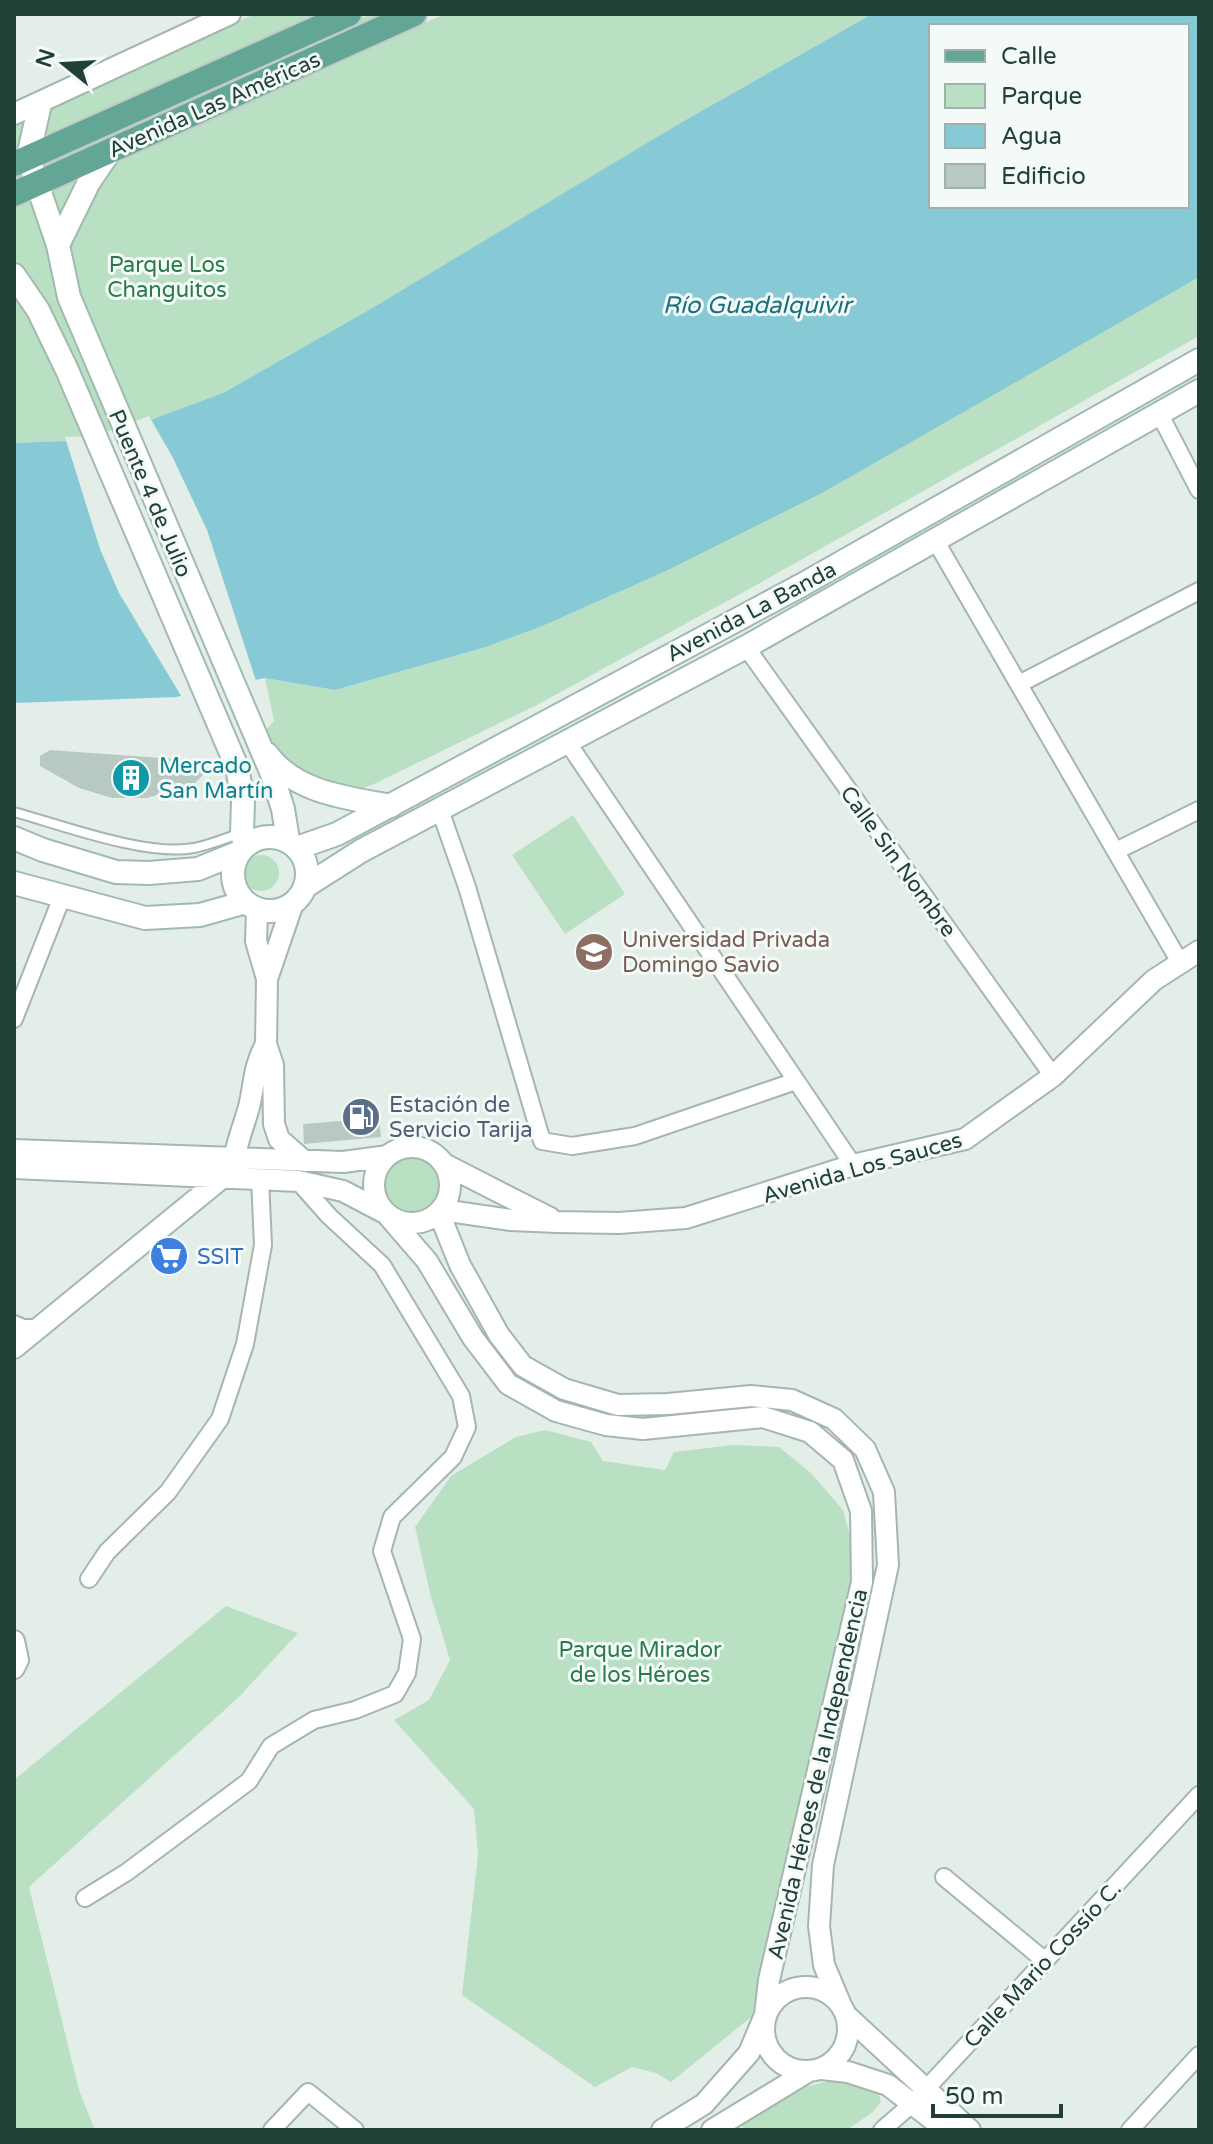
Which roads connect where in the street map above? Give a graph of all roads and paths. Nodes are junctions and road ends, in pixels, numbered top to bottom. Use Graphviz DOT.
graph roads {
  1 [pos="230,14"];
  2 [pos="349,14"];
  3 [pos="414,14"];
  4 [pos="40,104"];
  5 [pos="14,114"];
  6 [pos="110,151"];
  7 [pos="21,160"];
  8 [pos="25,189"];
  9 [pos="58,245"];
  10 [pos="14,275"];
  11 [pos="1199,360"];
  12 [pos="1199,391"];
  13 [pos="1159,413"];
  14 [pos="1199,490"];
  15 [pos="935,540"];
  16 [pos="1199,591"];
  17 [pos="746,647"];
  18 [pos="1019,684"];
  19 [pos="254,735"];
  20 [pos="568,743"];
  21 [pos="391,806"];
  22 [pos="440,810"];
  23 [pos="1199,810"];
  24 [pos="14,812"];
  25 [pos="14,838"];
  26 [pos="242,844"];
  27 [pos="292,844"];
  28 [pos="1116,851"];
  29 [pos="14,883"];
  30 [pos="300,894"];
  31 [pos="62,897"];
  32 [pos="251,905"];
  33 [pos="1199,951"];
  34 [pos="1181,964"];
  35 [pos="267,979"];
  36 [pos="14,1019"];
  37 [pos="266,1044"];
  38 [pos="1053,1076"];
  39 [pos="796,1081"];
  40 [pos="14,1150"];
  41 [pos="388,1156"];
  42 [pos="444,1164"];
  43 [pos="853,1165"];
  44 [pos="14,1168"];
  45 [pos="230,1171"];
  46 [pos="301,1171"];
  47 [pos="260,1178"];
  48 [pos="440,1211"];
  49 [pos="387,1215"];
  50 [pos="557,1222"];
  51 [pos="14,1324"];
  52 [pos="38,1328"];
  53 [pos="14,1348"];
  54 [pos="89,1579"];
  55 [pos="14,1641"];
  56 [pos="14,1668"];
  57 [pos="1199,1795"];
  58 [pos="944,1877"];
  59 [pos="85,1898"];
  60 [pos="1044,1960"];
  61 [pos="843,2009"];
  62 [pos="765,2015"];
  63 [pos="1199,2055"];
  64 [pos="816,2070"];
  65 [pos="926,2089"];
  66 [pos="912,2104"];
  67 [pos="272,2130"];
  68 [pos="355,2130"];
  69 [pos="662,2130"];
  70 [pos="712,2130"];
  71 [pos="882,2130"];
  72 [pos="946,2130"];
  73 [pos="970,2130"];
  74 [pos="1130,2130"];
  1 -- 4 [label="street"];
  2 -- 7 [label="main road, Avenida Las Américas"];
  3 -- 6 [label="main road, Avenida Las Américas"];
  4 -- 5 [label="street"];
  4 -- 7 [label="main road"];
  6 -- 8 [label="main road, Avenida Las Américas"];
  6 -- 9 [label="main road"];
  7 -- 8 [label="main road, Puente 4 de Julio"];
  8 -- 9 [label="main road, Puente 4 de Julio"];
  9 -- 19 [label="main road, Puente 4 de Julio"];
  10 -- 26 [label="main road, Puente 4 de Julio"];
  11 -- 21 [label="main road, Avenida La Banda"];
  12 -- 13 [label="main road, Avenida La Banda"];
  13 -- 14 [label="street"];
  13 -- 15 [label="main road, Avenida La Banda"];
  15 -- 17 [label="main road, Avenida La Banda"];
  15 -- 18 [label="street"];
  16 -- 18 [label="street"];
  17 -- 20 [label="main road, Avenida La Banda"];
  17 -- 38 [label="street, Calle Sin Nombre"];
  18 -- 28 [label="street"];
  19 -- 21 [label="main road"];
  19 -- 27 [label="main road, Puente 4 de Julio"];
  20 -- 22 [label="main road, Avenida La Banda"];
  20 -- 39 [label="street"];
  21 -- 27 [label="main road, Avenida La Banda"];
  22 -- 30 [label="main road, Avenida La Banda"];
  22 -- 39 [label="street"];
  23 -- 28 [label="street"];
  24 -- 26 [label="lane"];
  25 -- 26 [label="main road"];
  26 -- 27 [label="main road"];
  26 -- 32 [label="main road"];
  27 -- 30 [label="main road"];
  28 -- 34 [label="street"];
  29 -- 31 [label="main road"];
  30 -- 32 [label="main road"];
  30 -- 35 [label="street"];
  31 -- 32 [label="main road"];
  31 -- 36 [label="street"];
  32 -- 35 [label="street"];
  33 -- 34 [label="street, Avenida Los Sauces"];
  34 -- 38 [label="street, Avenida Los Sauces"];
  35 -- 37 [label="street"];
  37 -- 45 [label="street"];
  37 -- 46 [label="street"];
  38 -- 43 [label="street, Avenida Los Sauces"];
  39 -- 43 [label="street"];
  40 -- 45 [label="street, Avenida Héroes de la Independencia"];
  41 -- 42 [label="street"];
  41 -- 46 [label="street, Avenida Héroes de la Independencia"];
  41 -- 49 [label="street"];
  42 -- 48 [label="street"];
  42 -- 50 [label="street, Avenida Los Sauces"];
  43 -- 50 [label="street, Avenida Los Sauces"];
  44 -- 45 [label="street, Avenida Héroes de la Independencia"];
  45 -- 46 [label="street, Avenida Héroes de la Independencia"];
  45 -- 47 [label="street, Avenida Héroes de la Independencia"];
  45 -- 52 [label="street"];
  46 -- 47 [label="street, Avenida Héroes de la Independencia"];
  46 -- 49 [label="street, Avenida Héroes de la Independencia"];
  46 -- 59 [label="street"];
  47 -- 54 [label="street"];
  48 -- 49 [label="street"];
  48 -- 50 [label="street, Avenida Los Sauces"];
  48 -- 61 [label="street, Avenida Héroes de la Independencia"];
  49 -- 62 [label="street, Avenida Héroes de la Independencia"];
  51 -- 52 [label="street"];
  52 -- 53 [label="street"];
  55 -- 56 [label="street"];
  57 -- 60 [label="street, Calle Mario Cossío C."];
  58 -- 60 [label="street"];
  60 -- 65 [label="street, Calle Mario Cossío C."];
  61 -- 62 [label="street"];
  61 -- 64 [label="street"];
  61 -- 65 [label="street"];
  62 -- 64 [label="street"];
  62 -- 69 [label="street, Avenida Héroes de la Independencia"];
  63 -- 74 [label="street"];
  64 -- 66 [label="street"];
  64 -- 70 [label="street"];
  65 -- 66 [label="street, Calle Mario Cossío C."];
  65 -- 73 [label="street"];
  66 -- 71 [label="street, Calle Mario Cossío C."];
  66 -- 72 [label="street"];
  67 -- 68 [label="street"];
}
